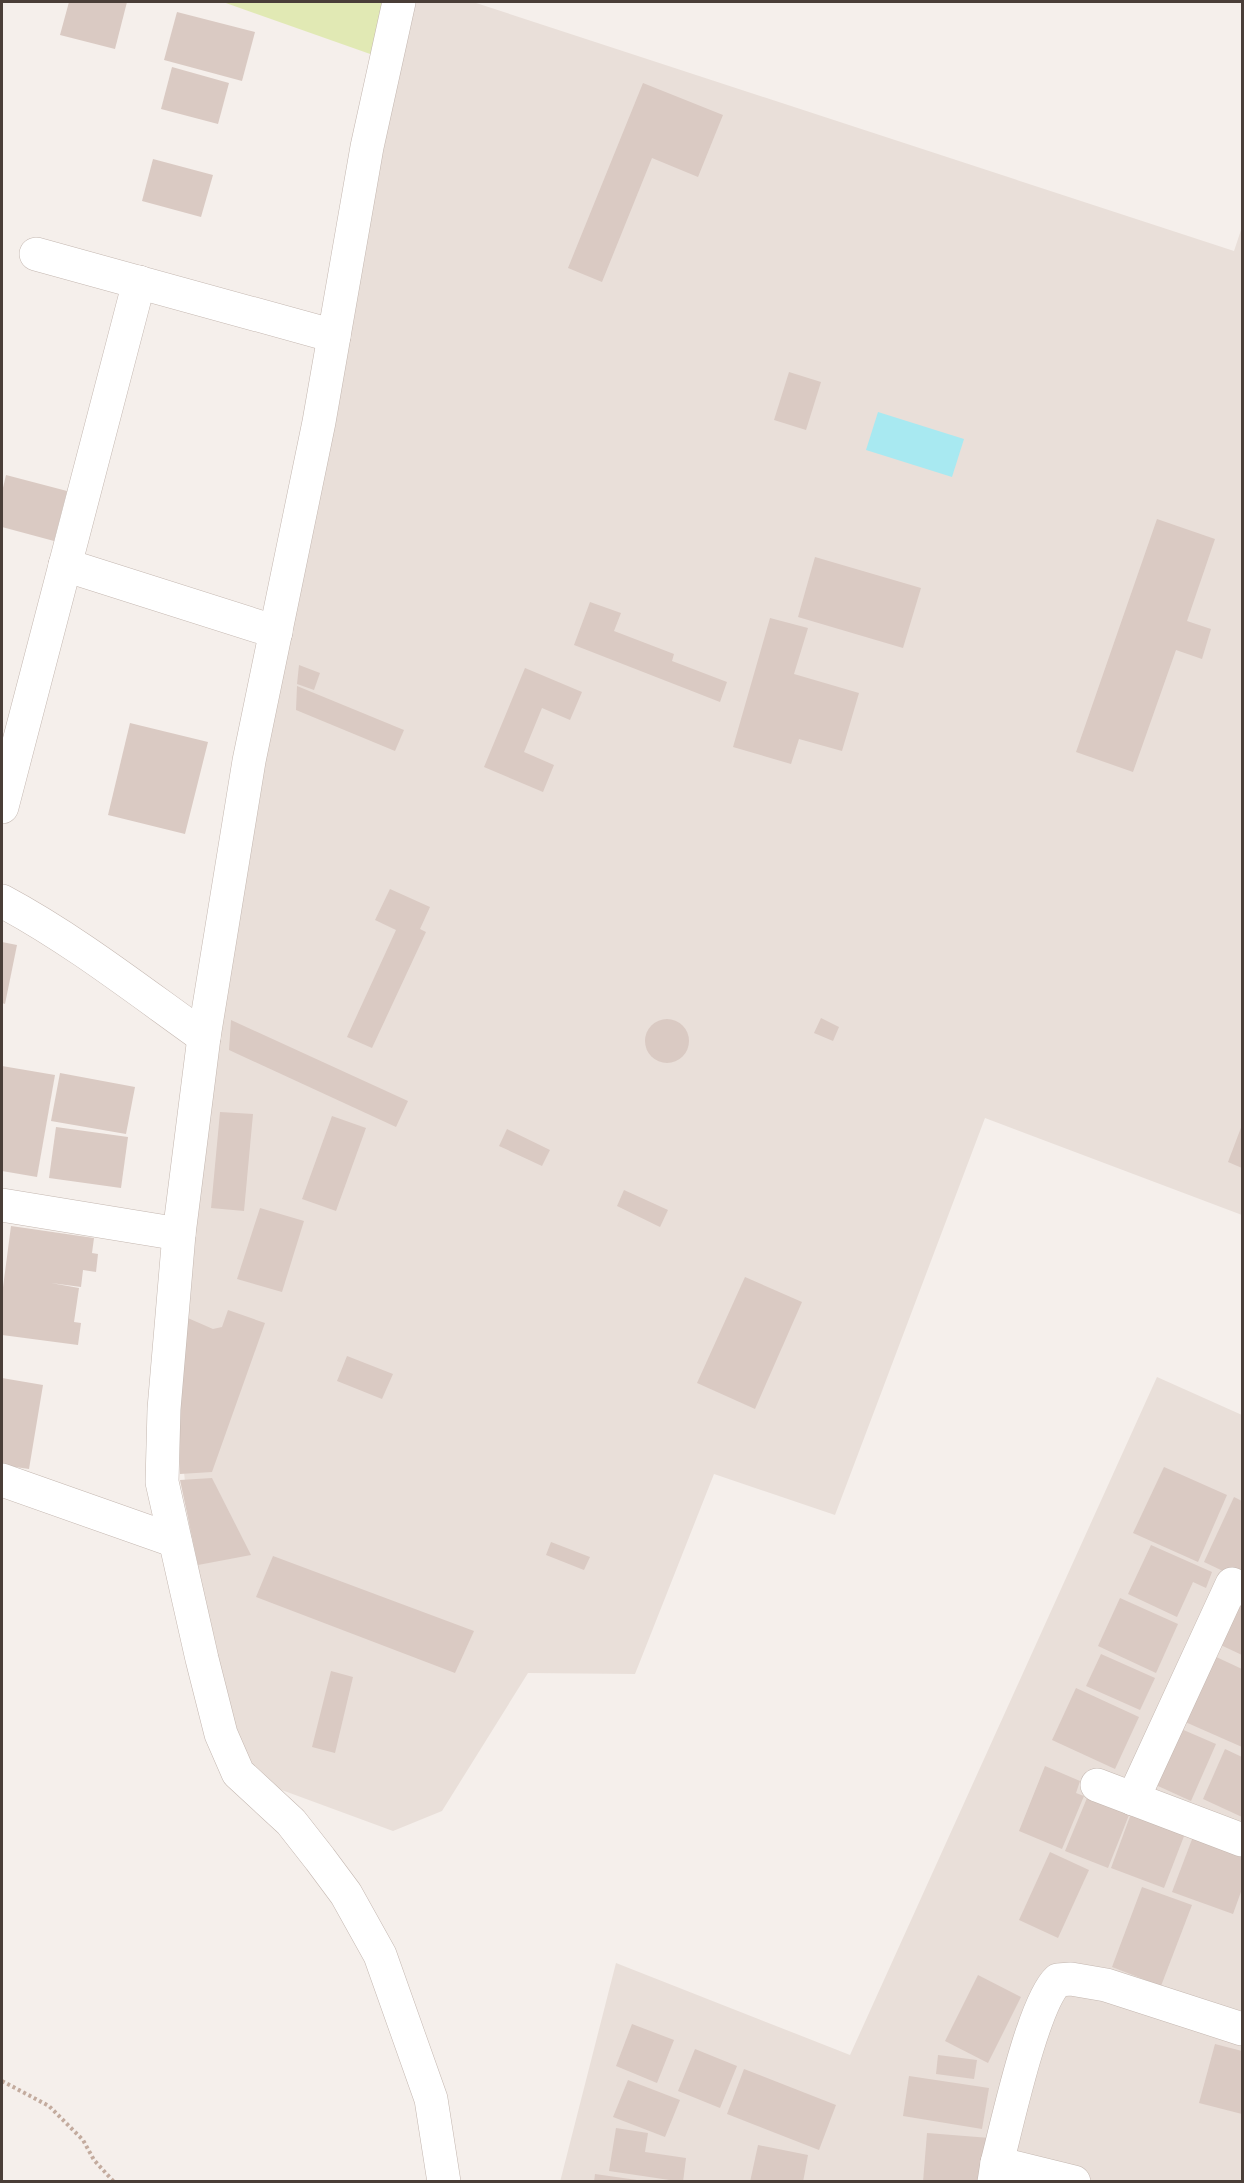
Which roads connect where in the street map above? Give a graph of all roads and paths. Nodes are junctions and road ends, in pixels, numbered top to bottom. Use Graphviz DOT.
graph roads {
  1 [pos="399,2"];
  2 [pos="36,254"];
  3 [pos="139,282"];
  4 [pos="334,336"];
  5 [pos="65,565"];
  6 [pos="276,632"];
  7 [pos="2,807"];
  8 [pos="2,901"];
  9 [pos="204,1037"];
  10 [pos="2,1204"];
  11 [pos="179,1234"];
  12 [pos="2,1480"];
  13 [pos="175,1541"];
  14 [pos="1242,1589"];
  15 [pos="1097,1785"];
  16 [pos="1133,1799"];
  17 [pos="1242,1840"];
  18 [pos="1242,2029"];
  19 [pos="2,2081"];
  20 [pos="995,2172"];
  21 [pos="114,2181"];
  22 [pos="444,2181"];
  23 [pos="1074,2181"];
  1 -- 4 [label="street"];
  2 -- 3 [label="street"];
  3 -- 4 [label="street"];
  3 -- 5 [label="street"];
  4 -- 6 [label="street"];
  5 -- 6 [label="street"];
  5 -- 7 [label="street"];
  6 -- 9 [label="street"];
  8 -- 9 [label="street"];
  9 -- 11 [label="street"];
  10 -- 11 [label="street"];
  11 -- 13 [label="street"];
  12 -- 13 [label="street"];
  13 -- 22 [label="street"];
  14 -- 16 [label="street"];
  15 -- 16 [label="street"];
  16 -- 17 [label="street"];
  18 -- 20 [label="street"];
  19 -- 21 [label="path"];
  20 -- 23 [label="street"];
}
